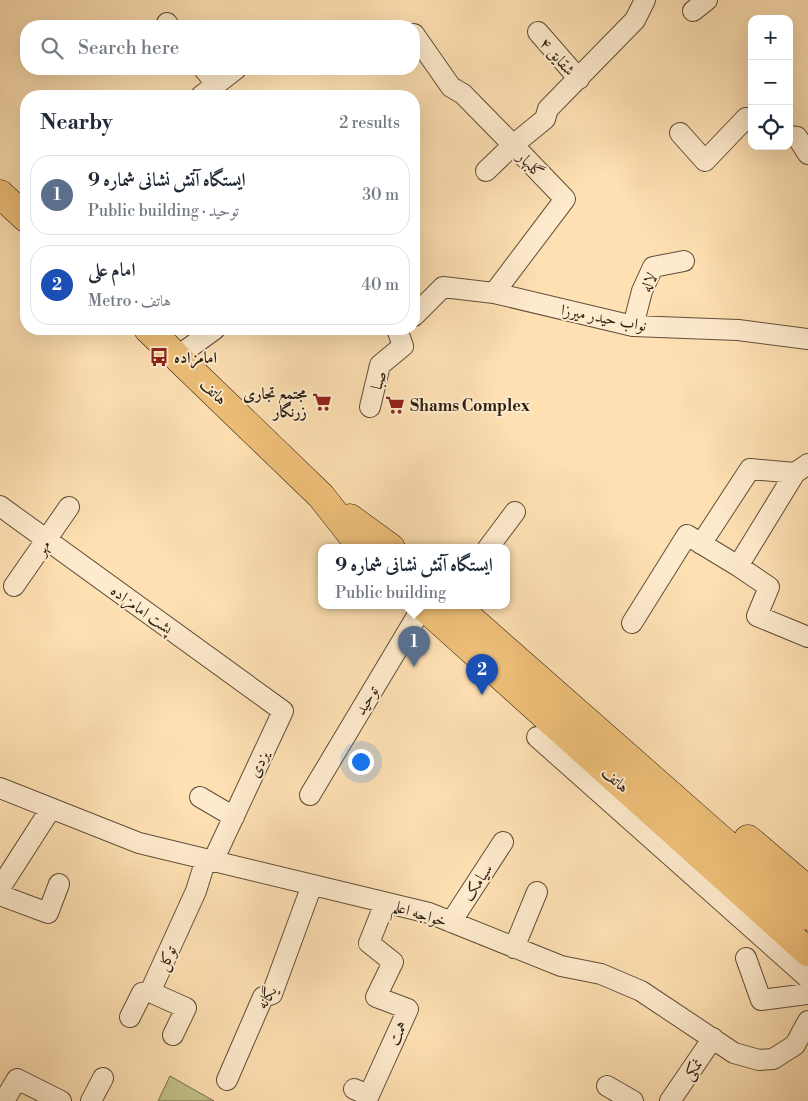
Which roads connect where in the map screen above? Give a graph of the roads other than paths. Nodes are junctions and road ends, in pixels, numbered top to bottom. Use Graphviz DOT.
graph roads {
  1 [pos="645,0"];
  2 [pos="538,32"];
  3 [pos="420,42"];
  4 [pos="210,76"];
  5 [pos="579,79"];
  6 [pos="204,90"];
  7 [pos="748,119"];
  8 [pos="680,133"];
  9 [pos="793,136"];
  10 [pos="513,145"];
  11 [pos="808,154"];
  12 [pos="486,171"];
  13 [pos="0,194"];
  14 [pos="20,212"];
  15 [pos="684,261"];
  16 [pos="494,293"];
  17 [pos="420,310"];
  18 [pos="633,326"];
  19 [pos="155,335"];
  20 [pos="207,335"];
  21 [pos="399,335"];
  22 [pos="808,339"];
  23 [pos="178,356"];
  24 [pos="370,406"];
  25 [pos="802,469"];
  26 [pos="321,496"];
  27 [pos="0,506"];
  28 [pos="69,507"];
  29 [pos="515,512"];
  30 [pos="47,540"];
  31 [pos="359,544"];
  32 [pos="386,544"];
  33 [pos="491,544"];
  34 [pos="701,544"];
  35 [pos="738,566"];
  36 [pos="14,586"];
  37 [pos="421,609"];
  38 [pos="426,609"];
  39 [pos="459,609"];
  40 [pos="480,609"];
  41 [pos="632,624"];
  42 [pos="808,637"];
  43 [pos="283,711"];
  44 [pos="537,737"];
  45 [pos="0,788"];
  46 [pos="310,795"];
  47 [pos="200,797"];
  48 [pos="50,810"];
  49 [pos="234,817"];
  50 [pos="503,842"];
  51 [pos="209,860"];
  52 [pos="59,884"];
  53 [pos="312,885"];
  54 [pos="0,888"];
  55 [pos="808,890"];
  56 [pos="537,892"];
  57 [pos="0,895"];
  58 [pos="384,903"];
  59 [pos="808,916"];
  60 [pos="451,922"];
  61 [pos="514,948"];
  62 [pos="808,952"];
  63 [pos="746,958"];
  64 [pos="808,978"];
  65 [pos="150,992"];
  66 [pos="808,994"];
  67 [pos="130,1017"];
  68 [pos="808,1022"];
  69 [pos="173,1035"];
  70 [pos="713,1038"];
  71 [pos="103,1078"];
  72 [pos="227,1080"];
  73 [pos="607,1086"];
  74 [pos="354,1089"];
  75 [pos="4,1101"];
  76 [pos="61,1101"];
  77 [pos="91,1101"];
  78 [pos="633,1101"];
  79 [pos="670,1101"];
  1 -- 5 [label="street, گلبهار"];
  2 -- 5 [label="street, شقایق ۴"];
  3 -- 10 [label="street"];
  4 -- 6 [label="street"];
  5 -- 10 [label="street, گلبهار"];
  7 -- 8 [label="street"];
  9 -- 11 [label="street"];
  10 -- 12 [label="street"];
  10 -- 16 [label="street, گلبهار"];
  13 -- 14 [label="main road"];
  15 -- 18 [label="street, لاله"];
  16 -- 17 [label="street, نواب حیدر میرزا"];
  16 -- 18 [label="street, نواب حیدر میرزا"];
  18 -- 22 [label="street, نواب حیدر میرزا"];
  19 -- 23 [label="main road, هاتف"];
  20 -- 23 [label="street"];
  21 -- 24 [label="street, صبا"];
  23 -- 26 [label="main road, هاتف"];
  25 -- 34 [label="street"];
  25 -- 35 [label="street"];
  26 -- 31 [label="main road, هاتف"];
  26 -- 32 [label="main road, هاتف"];
  27 -- 30 [label="street, پشت امامزاده"];
  28 -- 30 [label="street, مهر"];
  29 -- 33 [label="street"];
  30 -- 36 [label="street, مهر"];
  30 -- 43 [label="street, پشت امامزاده"];
  34 -- 35 [label="street"];
  34 -- 41 [label="street"];
  35 -- 42 [label="street"];
  37 -- 46 [label="street, توحید"];
  38 -- 62 [label="main road, هاتف"];
  39 -- 59 [label="main road, هاتف"];
  40 -- 55 [label="main road"];
  43 -- 49 [label="street, یزدی"];
  44 -- 64 [label="street"];
  45 -- 48 [label="street, خواجه اعلم"];
  47 -- 49 [label="street"];
  48 -- 51 [label="street, خواجه اعلم"];
  48 -- 54 [label="street"];
  49 -- 51 [label="street, یزدی"];
  50 -- 60 [label="street, سیامک"];
  51 -- 53 [label="street, خواجه اعلم"];
  51 -- 65 [label="street, توکل"];
  52 -- 57 [label="street"];
  53 -- 58 [label="street, خواجه اعلم"];
  53 -- 72 [label="street, یگانه"];
  56 -- 61 [label="street"];
  58 -- 60 [label="street, خواجه اعلم"];
  58 -- 74 [label="street, همت"];
  60 -- 61 [label="street, خواجه اعلم"];
  61 -- 70 [label="street, خواجه اعلم"];
  63 -- 66 [label="street"];
  65 -- 67 [label="street, توکل"];
  65 -- 69 [label="street"];
  68 -- 70 [label="street, خواجه اعلم"];
  70 -- 79 [label="street, نمکی"];
  71 -- 77 [label="street"];
  73 -- 78 [label="street"];
  75 -- 76 [label="street"];
}
